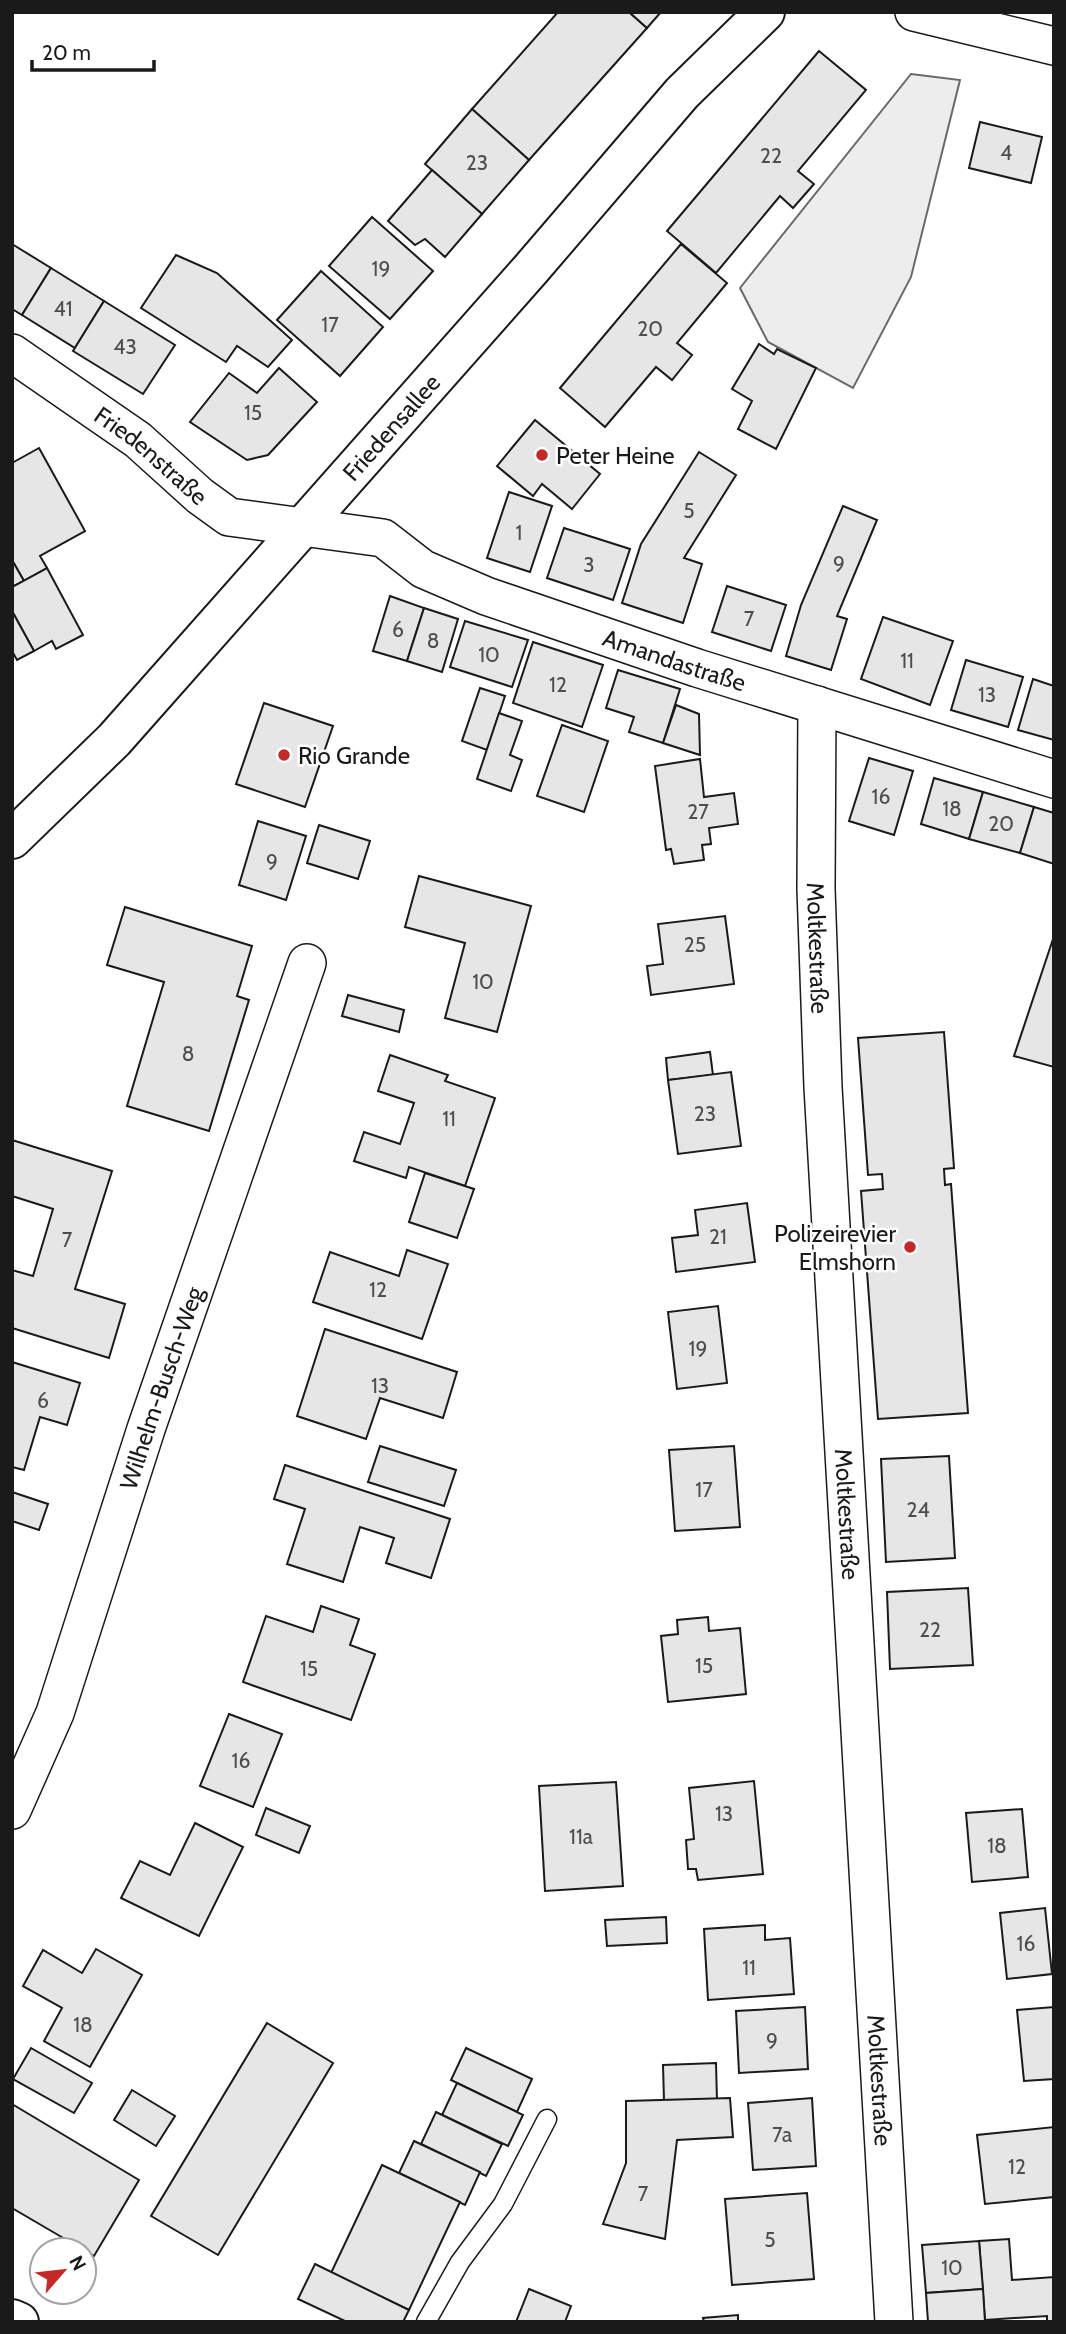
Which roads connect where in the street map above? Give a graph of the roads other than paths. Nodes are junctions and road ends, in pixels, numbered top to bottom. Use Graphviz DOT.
graph roads {
  1 [pos="765,12"];
  2 [pos="914,12"];
  3 [pos="1054,46"];
  4 [pos="12,353"];
  5 [pos="304,525"];
  6 [pos="817,705"];
  7 [pos="1054,779"];
  8 [pos="12,839"];
  9 [pos="307,963"];
  10 [pos="12,1810"];
  11 [pos="548,2119"];
  12 [pos="12,2319"];
  13 [pos="19,2322"];
  14 [pos="426,2322"];
  15 [pos="894,2322"];
  1 -- 5 [label="main road, Friedensallee"];
  2 -- 3 [label="street"];
  4 -- 5 [label="street, Friedenstraße"];
  5 -- 6 [label="street, Amandastraße"];
  5 -- 8 [label="main road, Friedensallee"];
  6 -- 7 [label="street, Amandastraße"];
  6 -- 15 [label="street, Moltkestraße"];
  9 -- 10 [label="street, Wilhelm-Busch-Weg"];
  11 -- 14 [label="lane"];
  12 -- 13 [label="main road"];
}
